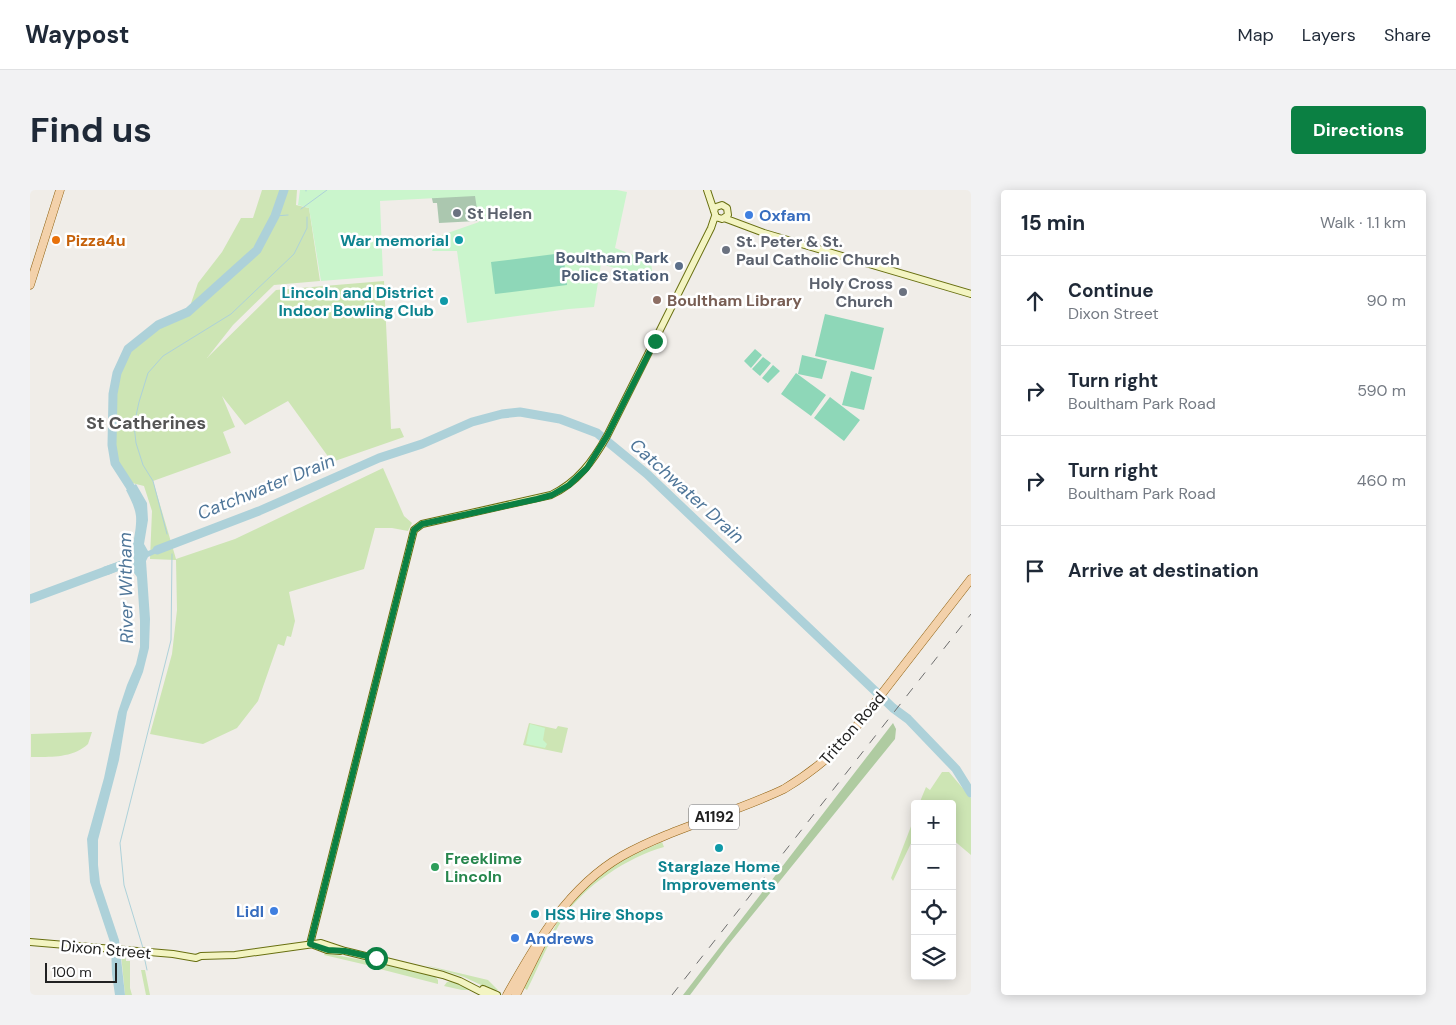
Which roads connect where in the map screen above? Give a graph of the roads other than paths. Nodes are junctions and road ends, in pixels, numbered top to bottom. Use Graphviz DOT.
graph roads {
  1 [pos="60,190"];
  2 [pos="707,190"];
  3 [pos="710,199"];
  4 [pos="720,205"];
  5 [pos="714,213"];
  6 [pos="725,217"];
  7 [pos="711,228"];
  8 [pos="30,285"];
  9 [pos="971,294"];
  10 [pos="971,579"];
  11 [pos="548,928"];
  12 [pos="30,942"];
  13 [pos="310,944"];
  14 [pos="460,981"];
  15 [pos="516,994"];
  16 [pos="487,995"];
  17 [pos="497,995"];
  18 [pos="507,995"];
  1 -- 8 [label="main road"];
  2 -- 3 [label="street"];
  3 -- 4 [label="street"];
  3 -- 5 [label="street"];
  4 -- 5 [label="street"];
  4 -- 6 [label="street"];
  5 -- 6 [label="street"];
  5 -- 7 [label="street"];
  6 -- 7 [label="street"];
  6 -- 9 [label="street"];
  7 -- 13 [label="street"];
  10 -- 11 [label="main road, Tritton Road / A1192"];
  11 -- 15 [label="main road, Tritton Road / A1192"];
  11 -- 18 [label="main road, Tritton Road / A1192"];
  12 -- 13 [label="street, Dixon Street"];
  13 -- 14 [label="street, Dixon Street"];
  14 -- 16 [label="street, Dixon Street"];
  14 -- 17 [label="street, Dixon Street"];
}
